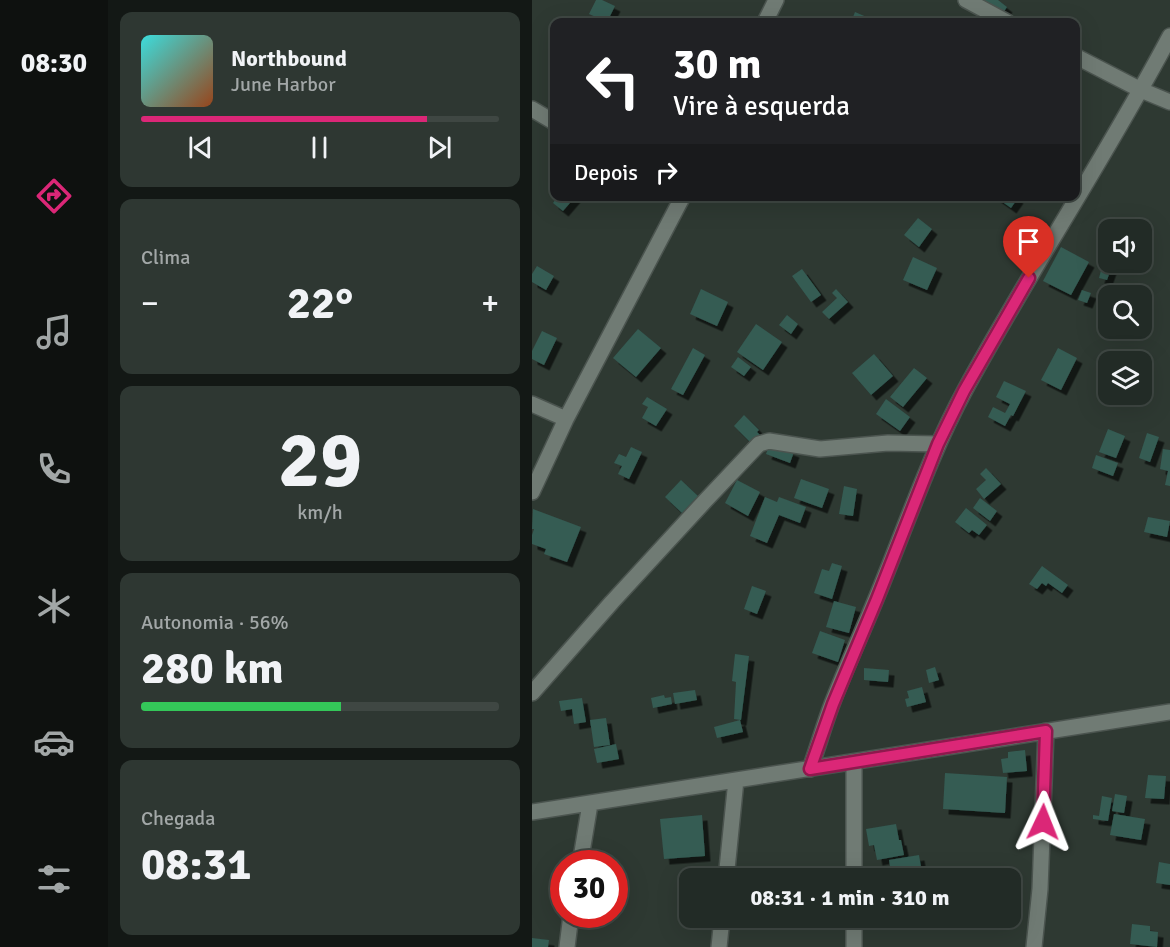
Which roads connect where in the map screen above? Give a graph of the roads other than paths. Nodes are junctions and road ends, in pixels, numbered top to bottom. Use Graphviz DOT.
graph roads {
  1 [pos="776,0"];
  2 [pos="966,0"];
  3 [pos="767,18"];
  4 [pos="1000,18"];
  5 [pos="1170,36"];
  6 [pos="1080,59"];
  7 [pos="1141,90"];
  8 [pos="1170,102"];
  9 [pos="532,109"];
  10 [pos="550,120"];
  11 [pos="1080,191"];
  12 [pos="676,201"];
  13 [pos="1074,201"];
  14 [pos="532,404"];
  15 [pos="566,419"];
  16 [pos="938,444"];
  17 [pos="532,492"];
  18 [pos="532,693"];
  19 [pos="1170,711"];
  20 [pos="1046,731"];
  21 [pos="854,762"];
  22 [pos="810,769"];
  23 [pos="736,780"];
  24 [pos="590,804"];
  25 [pos="532,812"];
  26 [pos="582,850"];
  27 [pos="727,868"];
  28 [pos="853,868"];
  29 [pos="569,928"];
  30 [pos="721,928"];
  31 [pos="854,928"];
  32 [pos="566,947"];
  33 [pos="719,947"];
  34 [pos="854,947"];
  35 [pos="1034,947"];
  1 -- 3 [label="street"];
  2 -- 4 [label="street"];
  5 -- 7 [label="street"];
  6 -- 7 [label="street"];
  7 -- 8 [label="street"];
  7 -- 11 [label="street"];
  9 -- 10 [label="street"];
  12 -- 15 [label="street"];
  13 -- 16 [label="street"];
  14 -- 15 [label="street"];
  15 -- 17 [label="street"];
  16 -- 18 [label="street"];
  16 -- 22 [label="street"];
  19 -- 20 [label="street"];
  20 -- 21 [label="street"];
  20 -- 35 [label="street"];
  21 -- 22 [label="street"];
  21 -- 28 [label="street"];
  22 -- 23 [label="street"];
  23 -- 24 [label="street"];
  23 -- 27 [label="street"];
  24 -- 25 [label="street"];
  24 -- 26 [label="street"];
  29 -- 32 [label="street"];
  30 -- 33 [label="street"];
  31 -- 34 [label="street"];
}
